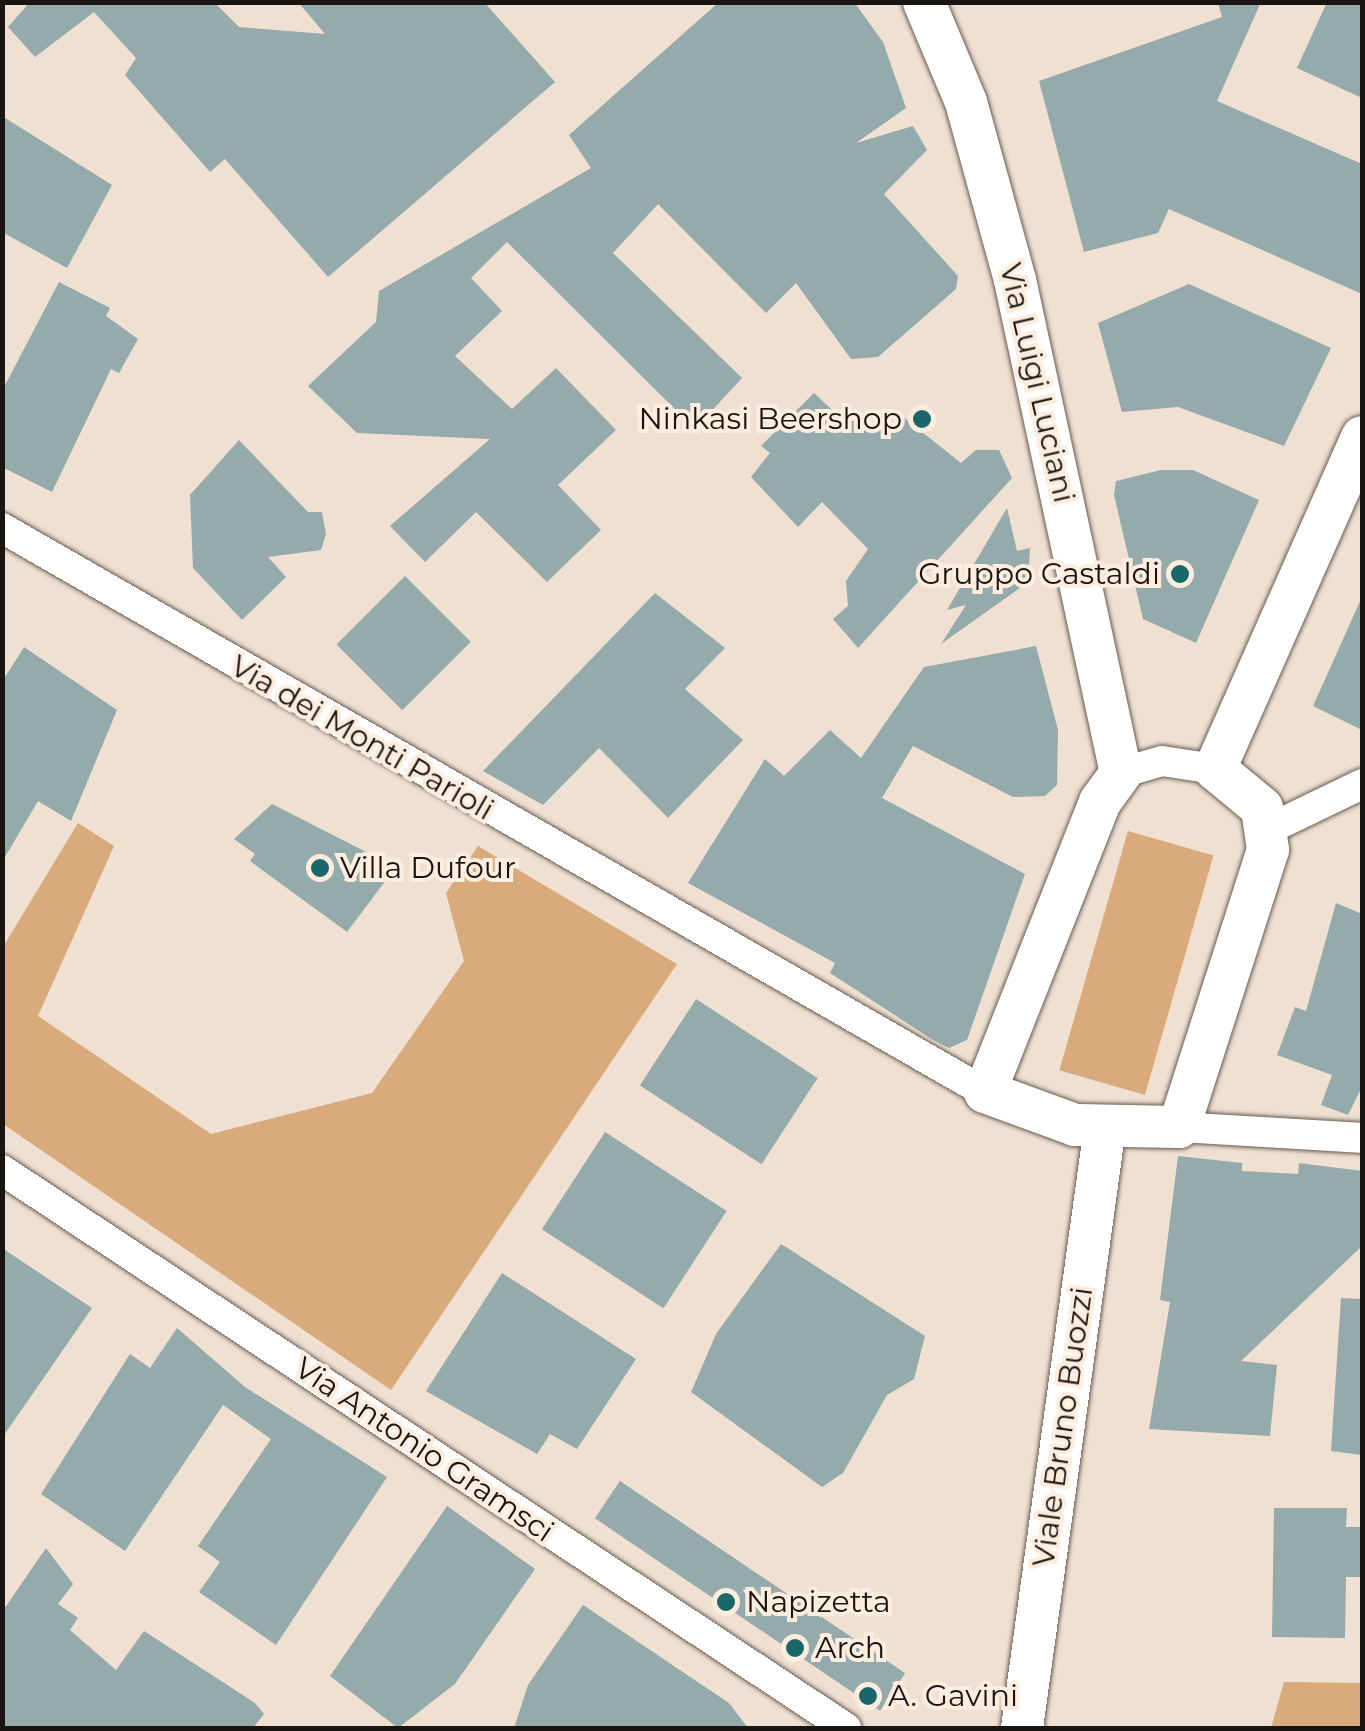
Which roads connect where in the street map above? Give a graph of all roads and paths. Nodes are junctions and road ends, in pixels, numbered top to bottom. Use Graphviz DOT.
graph roads {
  1 [pos="924,2"];
  2 [pos="1362,437"];
  3 [pos="2,528"];
  4 [pos="1216,769"];
  5 [pos="1121,773"];
  6 [pos="1362,784"];
  7 [pos="1269,828"];
  8 [pos="985,1092"];
  9 [pos="1105,1127"];
  10 [pos="1178,1127"];
  11 [pos="1362,1138"];
  12 [pos="2,1170"];
  13 [pos="831,1726"];
  14 [pos="1022,1728"];
  1 -- 5 [label="street, Via Luigi Luciani"];
  2 -- 4 [label="street"];
  3 -- 8 [label="street, Via dei Monti Parioli"];
  4 -- 5 [label="street"];
  4 -- 7 [label="street"];
  5 -- 8 [label="street"];
  6 -- 7 [label="street"];
  7 -- 10 [label="street"];
  8 -- 9 [label="street"];
  9 -- 10 [label="street"];
  9 -- 14 [label="street, Viale Bruno Buozzi"];
  10 -- 11 [label="street"];
  12 -- 13 [label="street, Via Antonio Gramsci"];
}
